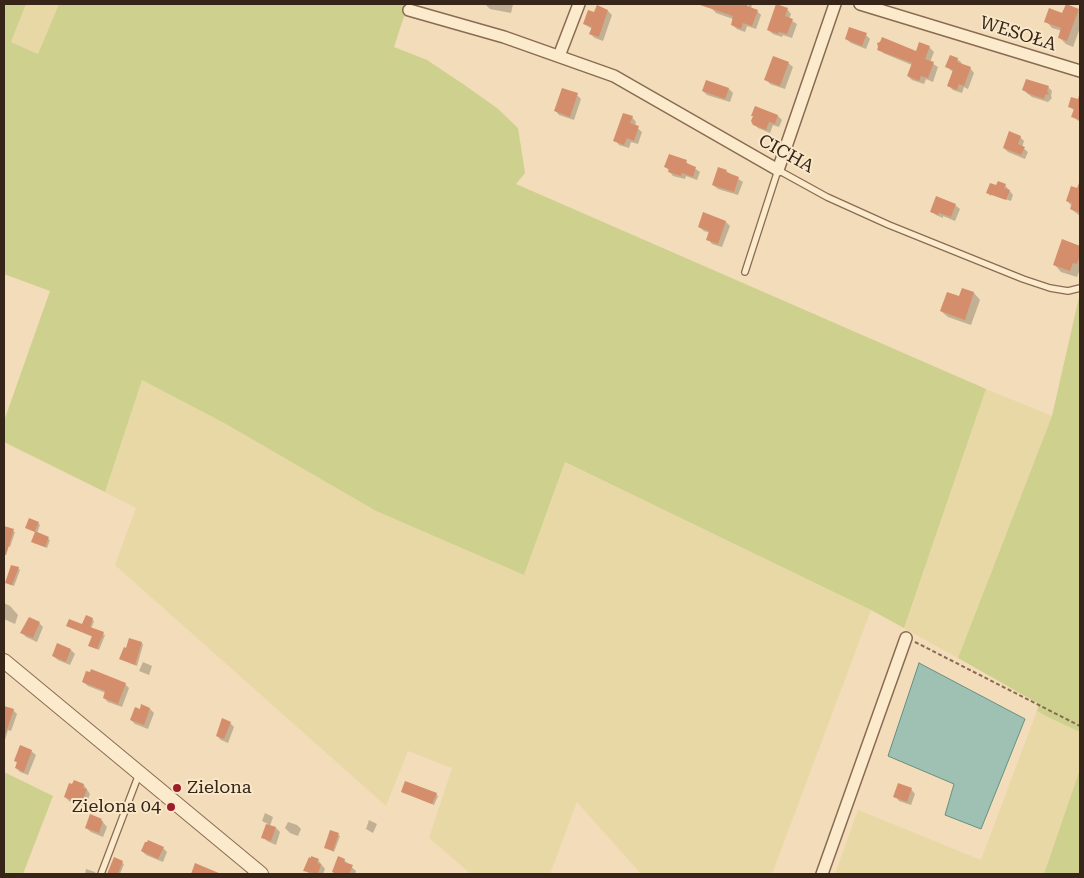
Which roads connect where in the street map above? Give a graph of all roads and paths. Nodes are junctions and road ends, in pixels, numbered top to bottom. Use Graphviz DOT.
graph roads {
  1 [pos="579,4"];
  2 [pos="835,4"];
  3 [pos="860,4"];
  4 [pos="409,10"];
  5 [pos="560,56"];
  6 [pos="1080,71"];
  7 [pos="778,170"];
  8 [pos="744,272"];
  9 [pos="1080,288"];
  10 [pos="906,638"];
  11 [pos="4,661"];
  12 [pos="1080,726"];
  13 [pos="140,774"];
  14 [pos="102,874"];
  15 [pos="261,874"];
  16 [pos="822,874"];
  1 -- 5 [label="street"];
  2 -- 7 [label="street"];
  3 -- 6 [label="street, WESOŁA"];
  4 -- 5 [label="street, CICHA"];
  5 -- 7 [label="street, CICHA"];
  7 -- 8 [label="lane"];
  7 -- 9 [label="lane, CICHA"];
  10 -- 12 [label="path"];
  10 -- 16 [label="street"];
  11 -- 13 [label="street"];
  13 -- 14 [label="lane"];
  13 -- 15 [label="street"];
}
